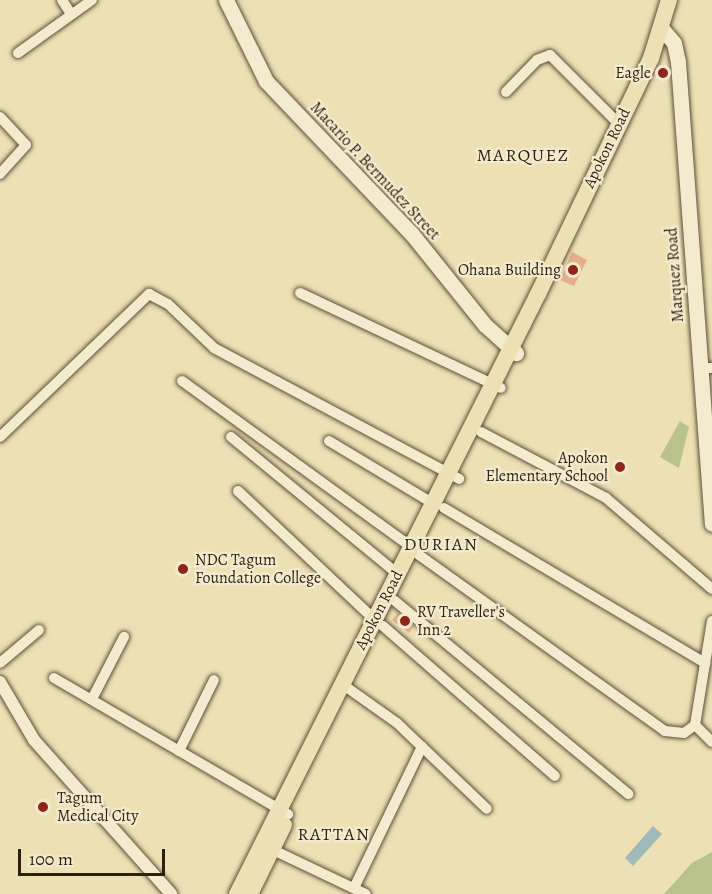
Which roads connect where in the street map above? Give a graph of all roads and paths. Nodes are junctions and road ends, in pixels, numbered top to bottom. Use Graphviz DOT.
graph roads {
  1 [pos="62,0"];
  2 [pos="92,0"];
  3 [pos="226,0"];
  4 [pos="669,0"];
  5 [pos="71,14"];
  6 [pos="662,29"];
  7 [pos="18,53"];
  8 [pos="506,92"];
  9 [pos="1,119"];
  10 [pos="618,123"];
  11 [pos="0,174"];
  12 [pos="300,293"];
  13 [pos="512,350"];
  14 [pos="706,368"];
  15 [pos="182,381"];
  16 [pos="496,386"];
  17 [pos="708,420"];
  18 [pos="481,432"];
  19 [pos="0,436"];
  20 [pos="231,437"];
  21 [pos="329,441"];
  22 [pos="454,477"];
  23 [pos="710,486"];
  24 [pos="238,491"];
  25 [pos="439,506"];
  26 [pos="712,524"];
  27 [pos="415,551"];
  28 [pos="398,574"];
  29 [pos="712,589"];
  30 [pos="395,601"];
  31 [pos="379,622"];
  32 [pos="712,628"];
  33 [pos="39,630"];
  34 [pos="124,637"];
  35 [pos="0,663"];
  36 [pos="705,663"];
  37 [pos="54,678"];
  38 [pos="214,680"];
  39 [pos="0,682"];
  40 [pos="346,687"];
  41 [pos="92,699"];
  42 [pos="695,725"];
  43 [pos="712,742"];
  44 [pos="422,747"];
  45 [pos="179,751"];
  46 [pos="555,776"];
  47 [pos="628,794"];
  48 [pos="487,809"];
  49 [pos="284,812"];
  50 [pos="267,847"];
  51 [pos="354,888"];
  52 [pos="171,894"];
  53 [pos="237,894"];
  54 [pos="250,894"];
  55 [pos="366,894"];
  1 -- 5 [label="street"];
  2 -- 5 [label="street"];
  3 -- 13 [label="main road, Macario P. Bermudez Street"];
  4 -- 6 [label="highway, Apokon Road"];
  5 -- 7 [label="street"];
  6 -- 10 [label="highway, Apokon Road"];
  6 -- 14 [label="main road, Marquez Road"];
  8 -- 10 [label="street"];
  9 -- 11 [label="street"];
  10 -- 13 [label="highway, Apokon Road"];
  12 -- 16 [label="street"];
  13 -- 16 [label="highway, Apokon Road"];
  14 -- 17 [label="main road, Marquez Road"];
  15 -- 27 [label="street"];
  16 -- 18 [label="highway, Apokon Road"];
  16 -- 22 [label="highway, Apokon Road"];
  17 -- 23 [label="main road, Marquez Road"];
  18 -- 22 [label="highway, Apokon Road"];
  18 -- 29 [label="street"];
  19 -- 22 [label="street"];
  20 -- 28 [label="street"];
  21 -- 25 [label="street"];
  22 -- 25 [label="highway, Apokon Road"];
  23 -- 26 [label="main road, Marquez Road"];
  24 -- 31 [label="street"];
  25 -- 27 [label="highway, Apokon Road"];
  25 -- 36 [label="street"];
  27 -- 28 [label="highway, Apokon Road"];
  27 -- 30 [label="highway, Apokon Road"];
  27 -- 42 [label="street"];
  28 -- 31 [label="highway, Apokon Road"];
  30 -- 31 [label="highway, Apokon Road"];
  30 -- 47 [label="street"];
  31 -- 40 [label="highway, Apokon Road"];
  31 -- 46 [label="street"];
  32 -- 36 [label="street"];
  33 -- 35 [label="street"];
  34 -- 41 [label="street"];
  36 -- 42 [label="street"];
  37 -- 41 [label="street"];
  38 -- 45 [label="street"];
  39 -- 52 [label="street"];
  40 -- 44 [label="street"];
  40 -- 49 [label="highway, Apokon Road"];
  41 -- 45 [label="street"];
  42 -- 43 [label="street"];
  44 -- 48 [label="street"];
  44 -- 51 [label="street"];
  45 -- 49 [label="street"];
  49 -- 50 [label="highway, Apokon Road"];
  50 -- 51 [label="street"];
  50 -- 53 [label="highway, Apokon Road"];
  50 -- 54 [label="highway, Apokon Road"];
  51 -- 55 [label="street"];
}
